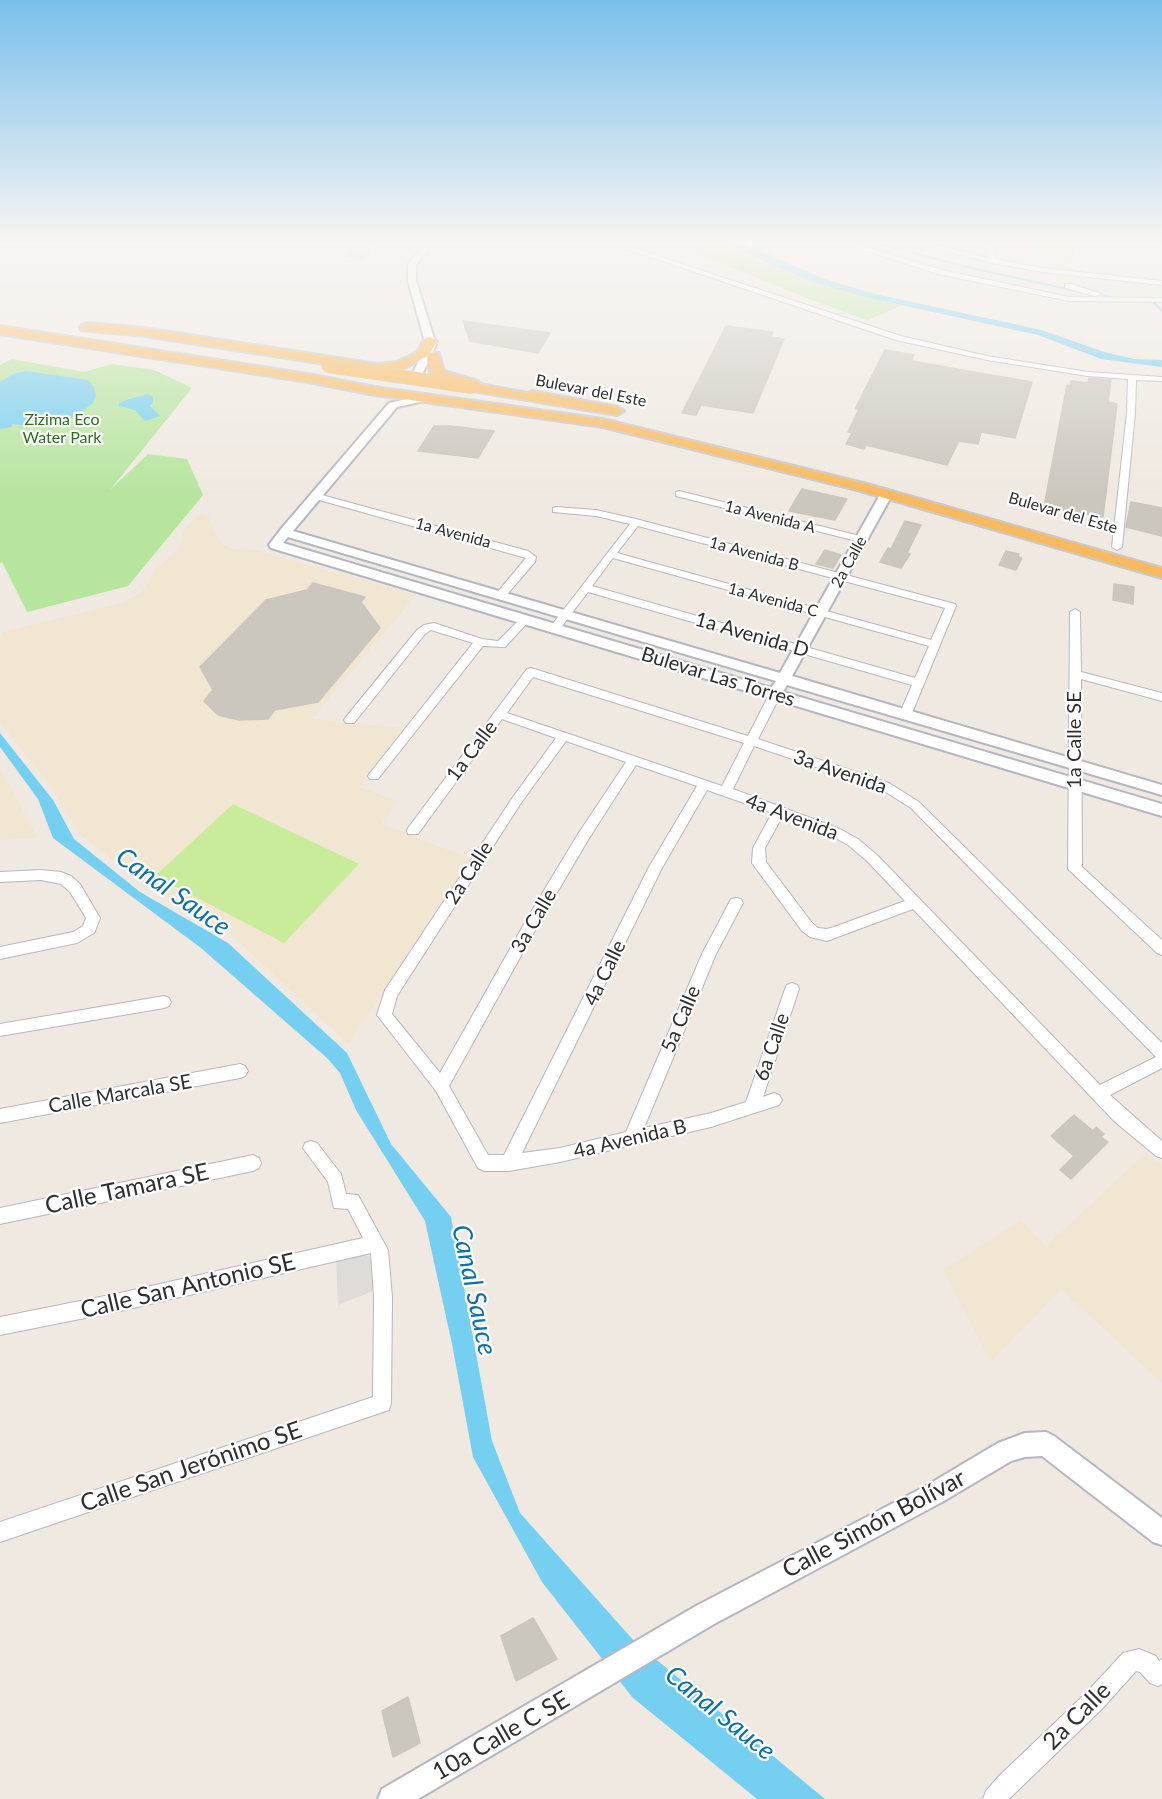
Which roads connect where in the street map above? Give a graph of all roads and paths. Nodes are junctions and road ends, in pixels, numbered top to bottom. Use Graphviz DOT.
graph roads {
  1 [pos="86,327"];
  2 [pos="90,327"];
  3 [pos="426,327"];
  4 [pos="434,327"];
  5 [pos="866,327"];
  6 [pos="0,330"];
  7 [pos="430,341"];
  8 [pos="434,356"];
  9 [pos="387,368"];
  10 [pos="1132,378"];
  11 [pos="415,379"];
  12 [pos="1162,379"];
  13 [pos="382,389"];
  14 [pos="425,398"];
  15 [pos="393,405"];
  16 [pos="634,415"];
  17 [pos="579,420"];
  18 [pos="887,493"];
  19 [pos="679,494"];
  20 [pos="320,497"];
  21 [pos="556,510"];
  22 [pos="636,522"];
  23 [pos="285,532"];
  24 [pos="861,539"];
  25 [pos="1117,547"];
  26 [pos="612,555"];
  27 [pos="1162,561"];
  28 [pos="1162,573"];
  29 [pos="840,577"];
  30 [pos="586,588"];
  31 [pos="500,596"];
  32 [pos="1075,612"];
  33 [pos="820,613"];
  34 [pos="565,615"];
  35 [pos="525,620"];
  36 [pos="555,628"];
  37 [pos="480,642"];
  38 [pos="935,644"];
  39 [pos="800,648"];
  40 [pos="531,672"];
  41 [pos="1075,674"];
  42 [pos="783,680"];
  43 [pos="918,683"];
  44 [pos="775,694"];
  45 [pos="1162,697"];
  46 [pos="906,713"];
  47 [pos="499,714"];
  48 [pos="350,720"];
  49 [pos="564,736"];
  50 [pos="751,741"];
  51 [pos="633,760"];
  52 [pos="1075,765"];
  53 [pos="375,776"];
  54 [pos="704,784"];
  55 [pos="1075,784"];
  56 [pos="1162,790"];
  57 [pos="726,791"];
  58 [pos="1162,810"];
  59 [pos="779,811"];
  60 [pos="413,831"];
  61 [pos="0,877"];
  62 [pos="736,903"];
  63 [pos="915,903"];
  64 [pos="1162,949"];
  65 [pos="0,953"];
  66 [pos="792,989"];
  67 [pos="164,1002"];
  68 [pos="0,1030"];
  69 [pos="1162,1053"];
  70 [pos="1162,1061"];
  71 [pos="240,1071"];
  72 [pos="441,1086"];
  73 [pos="1099,1093"];
  74 [pos="774,1100"];
  75 [pos="752,1106"];
  76 [pos="0,1116"];
  77 [pos="632,1138"];
  78 [pos="311,1148"];
  79 [pos="1162,1151"];
  80 [pos="253,1163"];
  81 [pos="509,1163"];
  82 [pos="0,1216"];
  83 [pos="376,1243"];
  84 [pos="0,1326"];
  85 [pos="0,1532"];
  86 [pos="1162,1533"];
  87 [pos="1161,1675"];
  88 [pos="579,1691"];
  89 [pos="392,1799"];
  90 [pos="994,1799"];
  1 -- 25 [label="highway, Bulevar del Este, bridge"];
  2 -- 9 [label="highway, Bulevar del Este, bridge"];
  3 -- 7 [label="street"];
  4 -- 8 [label="street"];
  5 -- 10 [label="street"];
  6 -- 13 [label="highway, Bulevar del Este"];
  7 -- 9 [label="highway"];
  7 -- 11 [label="street"];
  8 -- 11 [label="street"];
  8 -- 16 [label="highway"];
  9 -- 13 [label="highway"];
  10 -- 12 [label="street"];
  10 -- 25 [label="street"];
  11 -- 13 [label="highway"];
  11 -- 17 [label="highway"];
  13 -- 14 [label="highway, Bulevar del Este"];
  13 -- 15 [label="street"];
  14 -- 15 [label="street"];
  14 -- 17 [label="highway, Bulevar del Este"];
  15 -- 20 [label="street"];
  17 -- 18 [label="highway, Bulevar del Este"];
  18 -- 24 [label="street, 2a Calle"];
  18 -- 28 [label="highway, Bulevar del Este"];
  19 -- 24 [label="street, 1a Avenida A"];
  20 -- 23 [label="street"];
  20 -- 31 [label="street, 1a Avenida"];
  21 -- 22 [label="street, 1a Avenida B"];
  22 -- 26 [label="street"];
  22 -- 29 [label="street, 1a Avenida B"];
  23 -- 31 [label="street, Bulevar Las Torres"];
  23 -- 35 [label="street, Bulevar Las Torres"];
  24 -- 29 [label="street, 2a Calle"];
  25 -- 27 [label="highway, Bulevar del Este"];
  26 -- 30 [label="street"];
  26 -- 33 [label="street, 1a Avenida C"];
  29 -- 33 [label="street, 2a Calle"];
  29 -- 38 [label="street, 1a Avenida B"];
  30 -- 34 [label="street"];
  30 -- 39 [label="street, 1a Avenida D"];
  31 -- 34 [label="street, Bulevar Las Torres"];
  32 -- 41 [label="street, 1a Calle SE"];
  33 -- 38 [label="street, 1a Avenida C"];
  33 -- 39 [label="street, 2a Calle"];
  34 -- 36 [label="street"];
  34 -- 42 [label="street, Bulevar Las Torres"];
  35 -- 36 [label="street, Bulevar Las Torres"];
  35 -- 37 [label="street"];
  36 -- 44 [label="street, Bulevar Las Torres"];
  37 -- 48 [label="street"];
  37 -- 53 [label="street"];
  38 -- 43 [label="street"];
  39 -- 42 [label="street, 2a Calle"];
  39 -- 43 [label="street, 1a Avenida D"];
  40 -- 47 [label="street, 1a Calle"];
  40 -- 50 [label="street, 3a Avenida"];
  41 -- 45 [label="street"];
  41 -- 52 [label="street, 1a Calle SE"];
  42 -- 44 [label="street, 2a Calle"];
  42 -- 46 [label="street, Bulevar Las Torres"];
  43 -- 46 [label="street"];
  44 -- 50 [label="street"];
  44 -- 55 [label="street, Bulevar Las Torres"];
  46 -- 52 [label="street, Bulevar Las Torres"];
  47 -- 49 [label="street, 4a Avenida"];
  47 -- 60 [label="street, 1a Calle"];
  49 -- 51 [label="street, 4a Avenida"];
  49 -- 72 [label="street, 2a Calle"];
  50 -- 57 [label="street"];
  50 -- 69 [label="street, 3a Avenida"];
  51 -- 54 [label="street, 4a Avenida"];
  51 -- 72 [label="street, 3a Calle"];
  52 -- 55 [label="street, 1a Calle SE"];
  52 -- 56 [label="street, Bulevar Las Torres"];
  54 -- 57 [label="street, 4a Avenida"];
  54 -- 81 [label="street, 4a Calle"];
  55 -- 58 [label="street, Bulevar Las Torres"];
  55 -- 64 [label="street, 1a Calle SE"];
  57 -- 59 [label="street, 4a Avenida"];
  59 -- 63 [label="street, 4a Avenida"];
  59 -- 63 [label="street"];
  61 -- 65 [label="street"];
  62 -- 77 [label="street, 5a Calle"];
  63 -- 73 [label="street, 4a Avenida"];
  66 -- 75 [label="street, 6a Calle"];
  67 -- 68 [label="street"];
  70 -- 73 [label="street"];
  71 -- 76 [label="street, Calle Marcala SE"];
  72 -- 81 [label="street, 4a Avenida B"];
  73 -- 79 [label="street, 4a Avenida"];
  74 -- 75 [label="street, 4a Avenida B"];
  75 -- 77 [label="street, 4a Avenida B"];
  77 -- 81 [label="street, 4a Avenida B"];
  78 -- 83 [label="street"];
  80 -- 82 [label="street, Calle Tamara SE"];
  83 -- 84 [label="street, Calle San Antonio SE"];
  83 -- 85 [label="street, Calle San Jerónimo SE"];
  86 -- 88 [label="street, Calle Simón Bolívar"];
  87 -- 90 [label="street, 2a Calle"];
  88 -- 89 [label="street, 10a Calle C SE"];
}
